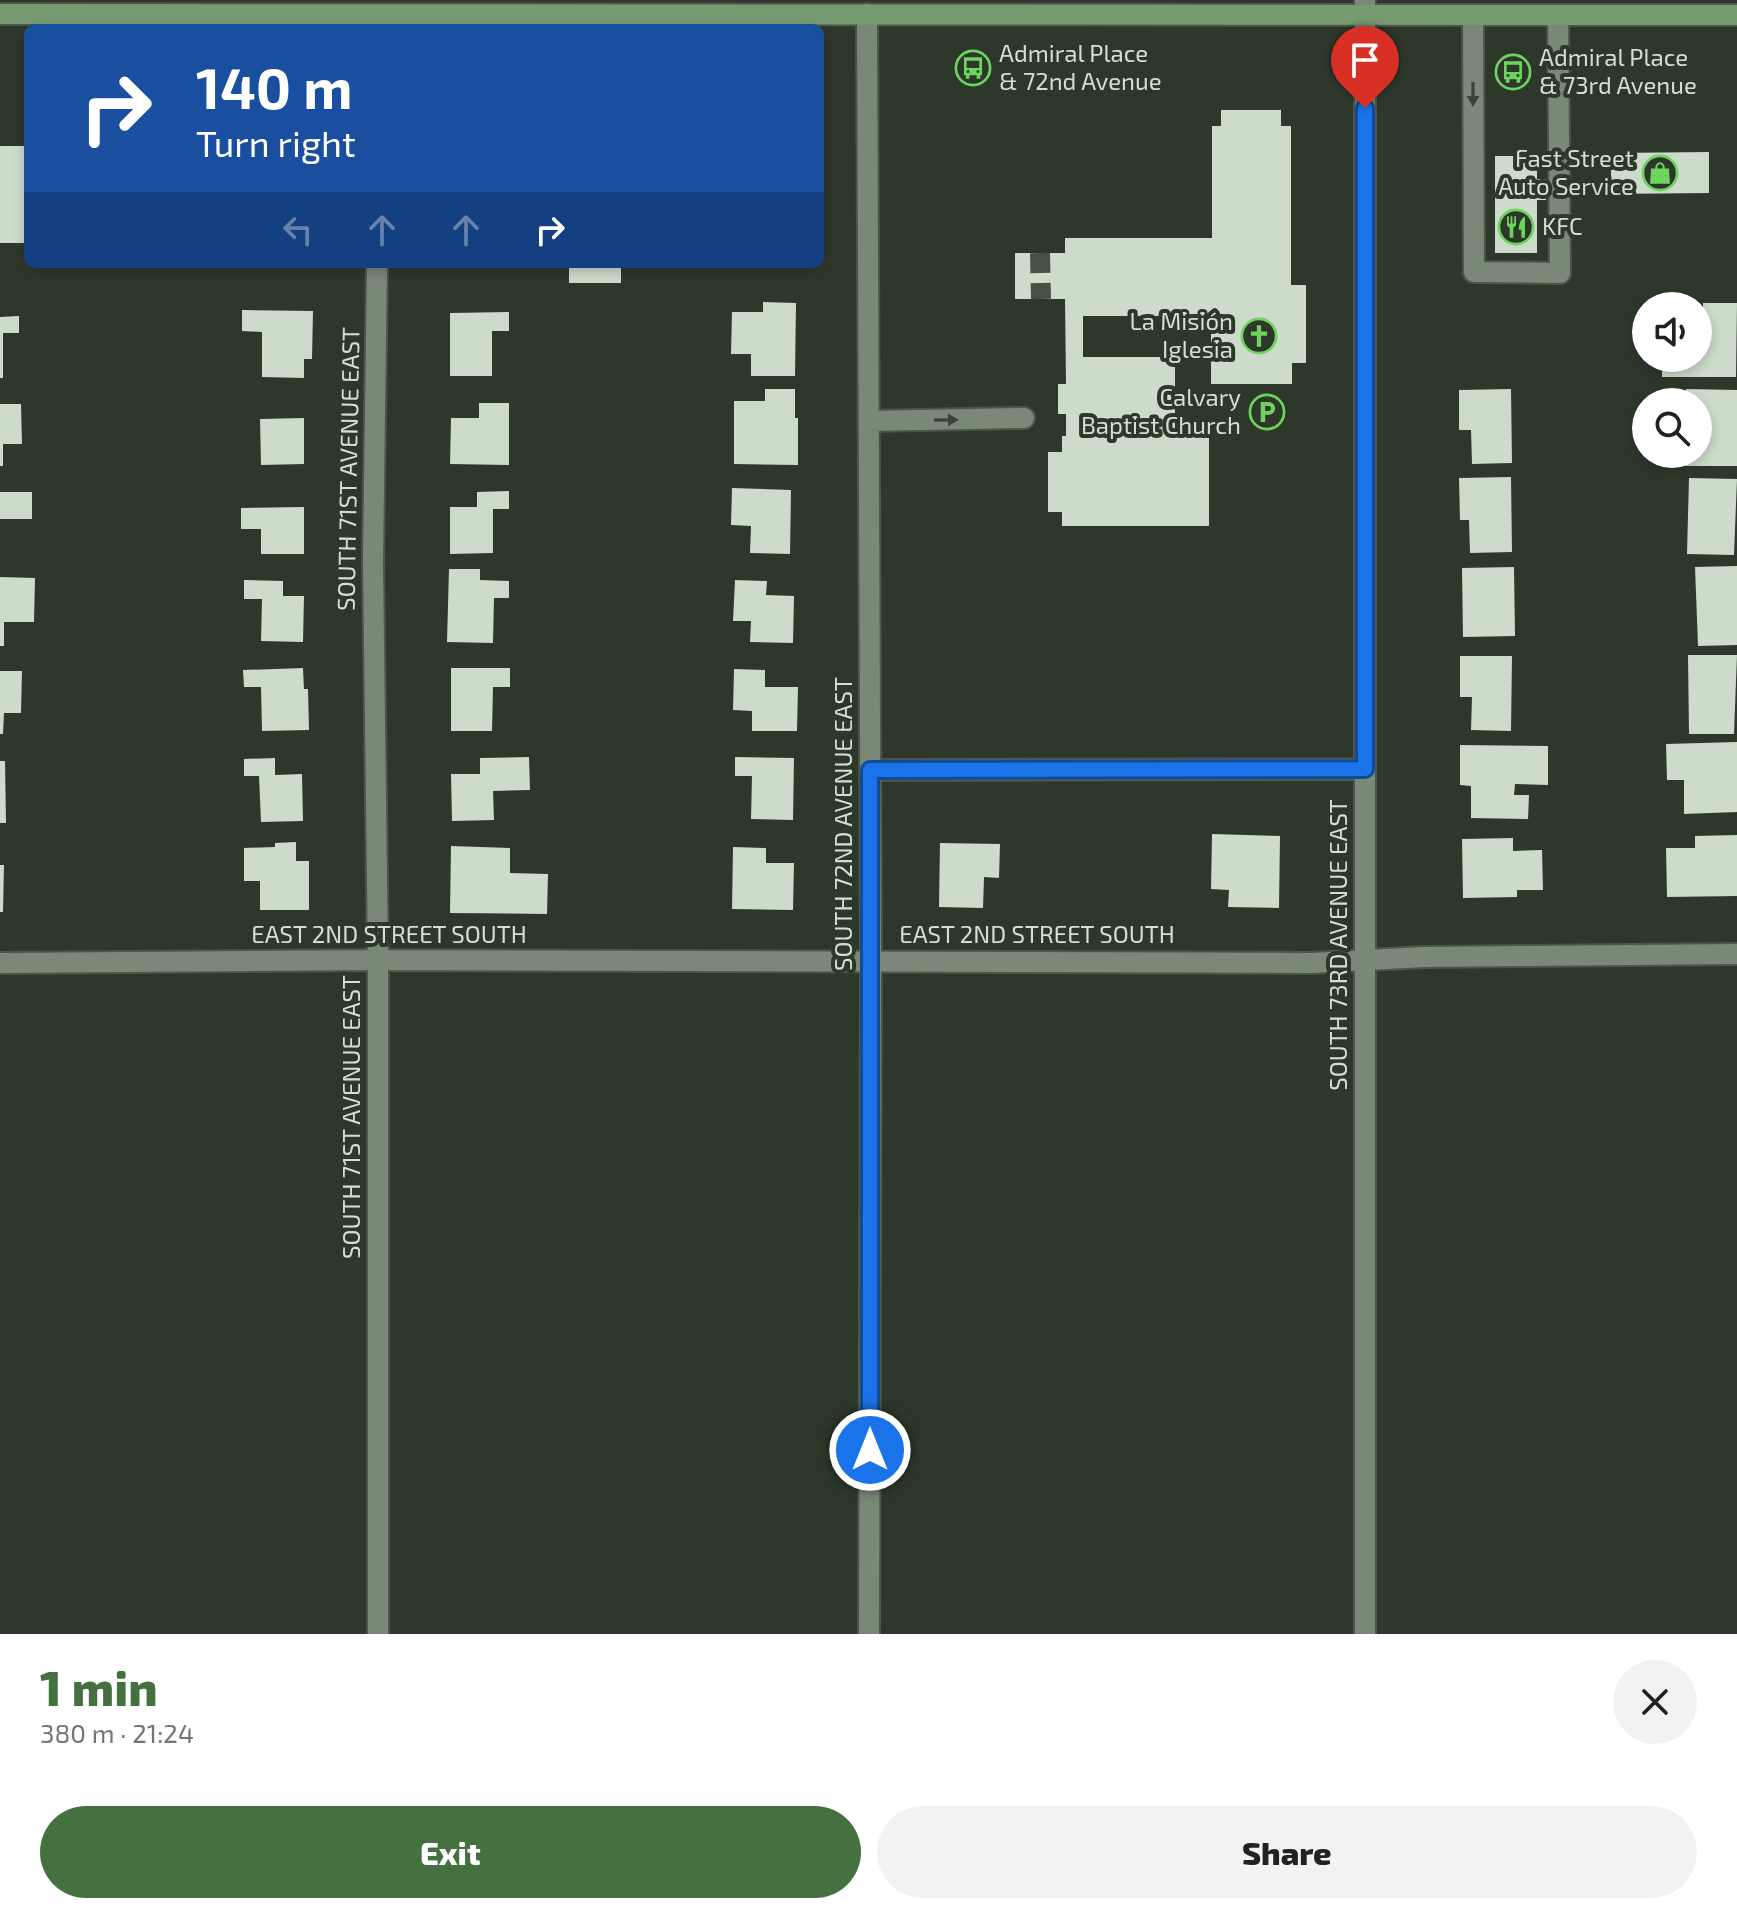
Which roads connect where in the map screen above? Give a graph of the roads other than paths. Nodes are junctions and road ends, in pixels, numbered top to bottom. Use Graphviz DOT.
graph roads {
  1 [pos="320,7"];
  2 [pos="652,7"];
  3 [pos="782,7"];
  4 [pos="931,7"];
  5 [pos="1044,7"];
  6 [pos="1156,7"];
  7 [pos="1256,8"];
  8 [pos="1365,8"];
  9 [pos="1670,8"];
  10 [pos="1466,11"];
  11 [pos="0,14"];
  12 [pos="533,14"];
  13 [pos="867,14"];
  14 [pos="1558,15"];
  15 [pos="1737,15"];
  16 [pos="380,21"];
  17 [pos="458,21"];
  18 [pos="377,268"];
  19 [pos="1024,418"];
  20 [pos="869,421"];
  21 [pos="1365,769"];
  22 [pos="870,770"];
  23 [pos="1737,954"];
  24 [pos="378,960"];
  25 [pos="871,960"];
  26 [pos="1365,960"];
  27 [pos="0,963"];
  28 [pos="378,1634"];
  29 [pos="869,1634"];
  30 [pos="1365,1634"];
  1 -- 11 [label="main road"];
  1 -- 16 [label="main road"];
  2 -- 3 [label="main road"];
  2 -- 12 [label="main road"];
  3 -- 13 [label="main road"];
  4 -- 5 [label="main road"];
  4 -- 13 [label="main road"];
  5 -- 6 [label="main road"];
  6 -- 7 [label="main road"];
  7 -- 8 [label="main road"];
  8 -- 10 [label="main road"];
  8 -- 21 [label="street, SOUTH 73RD AVENUE EAST"];
  9 -- 14 [label="main road"];
  9 -- 15 [label="main road"];
  10 -- 14 [label="main road"];
  10 -- 14 [label="street, one-way"];
  12 -- 17 [label="main road"];
  13 -- 20 [label="street, SOUTH 72ND AVENUE EAST"];
  16 -- 17 [label="main road"];
  18 -- 24 [label="street, SOUTH 71ST AVENUE EAST"];
  20 -- 19 [label="street, one-way"];
  20 -- 22 [label="street, SOUTH 72ND AVENUE EAST"];
  21 -- 22 [label="street"];
  21 -- 26 [label="street, SOUTH 73RD AVENUE EAST"];
  22 -- 25 [label="street, SOUTH 72ND AVENUE EAST"];
  23 -- 26 [label="street, EAST 2ND STREET SOUTH"];
  24 -- 25 [label="street, EAST 2ND STREET SOUTH"];
  24 -- 27 [label="street, EAST 2ND STREET SOUTH"];
  24 -- 28 [label="street, SOUTH 71ST AVENUE EAST"];
  25 -- 26 [label="street, EAST 2ND STREET SOUTH"];
  25 -- 29 [label="street, SOUTH 72ND AVENUE EAST"];
  26 -- 30 [label="street, SOUTH 73RD AVENUE EAST"];
}
